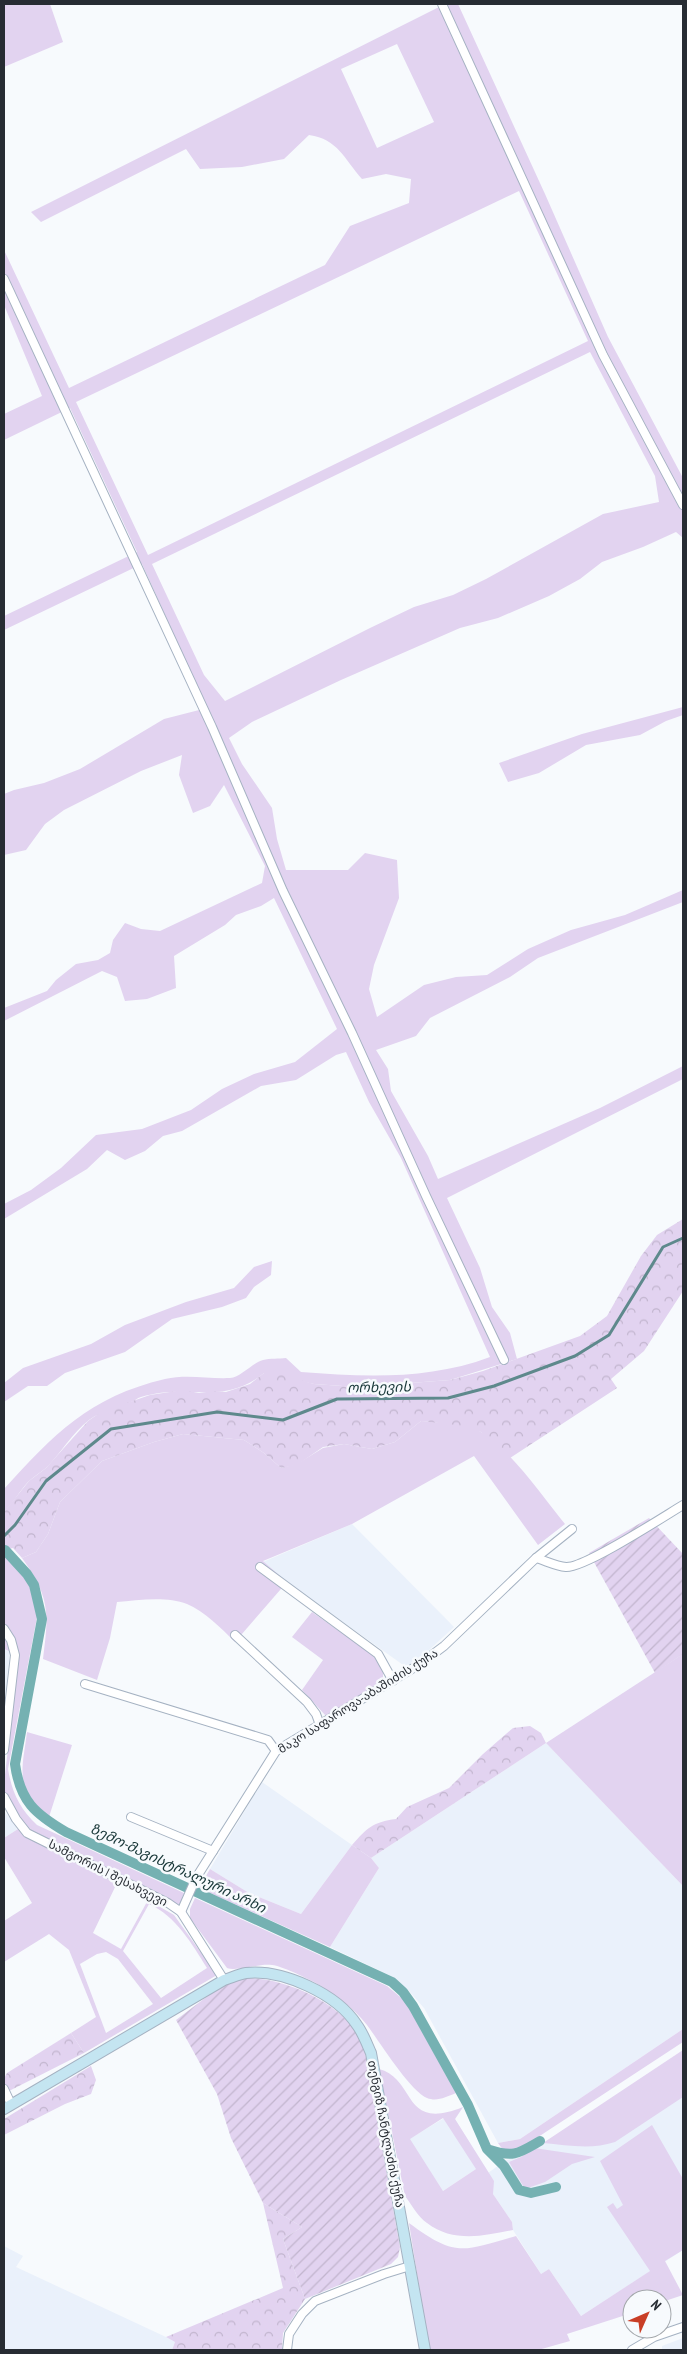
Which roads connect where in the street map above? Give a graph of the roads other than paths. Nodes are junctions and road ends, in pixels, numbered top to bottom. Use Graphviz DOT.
graph roads {
  1 [pos="442,4"];
  2 [pos="4,279"];
  3 [pos="683,505"];
  4 [pos="504,1360"];
  5 [pos="683,1505"];
  6 [pos="572,1530"];
  7 [pos="536,1558"];
  8 [pos="260,1567"];
  9 [pos="4,1629"];
  10 [pos="235,1635"];
  11 [pos="393,1681"];
  12 [pos="85,1684"];
  13 [pos="320,1725"];
  14 [pos="4,1750"];
  15 [pos="276,1751"];
  16 [pos="4,1797"];
  17 [pos="131,1817"];
  18 [pos="213,1851"];
  19 [pos="181,1912"];
  20 [pos="224,1980"];
  21 [pos="4,2089"];
  22 [pos="7,2107"];
  23 [pos="410,2266"];
  24 [pos="683,2327"];
  25 [pos="287,2350"];
  26 [pos="425,2350"];
  27 [pos="632,2350"];
  1 -- 3 [label="street"];
  2 -- 4 [label="street"];
  5 -- 7 [label="street"];
  6 -- 7 [label="street, მაკო საფაროვა-აბაშიძის ქუჩა"];
  7 -- 11 [label="street, მაკო საფაროვა-აბაშიძის ქუჩა"];
  8 -- 11 [label="street"];
  9 -- 14 [label="street"];
  10 -- 13 [label="street"];
  11 -- 13 [label="street, მაკო საფაროვა-აბაშიძის ქუჩა"];
  12 -- 15 [label="street"];
  13 -- 15 [label="street, მაკო საფაროვა-აბაშიძის ქუჩა"];
  15 -- 18 [label="street, მაკო საფაროვა-აბაშიძის ქუჩა"];
  16 -- 19 [label="street, სამგორის I შესახვევი"];
  17 -- 18 [label="street"];
  18 -- 19 [label="street, მაკო საფაროვა-აბაშიძის ქუჩა"];
  19 -- 20 [label="street, სამგორის I შესახვევი"];
  20 -- 22 [label="street, თენგიზ ჩანტლაძის ქუჩა"];
  20 -- 23 [label="street, თენგიზ ჩანტლაძის ქუჩა"];
  21 -- 22 [label="street"];
  23 -- 25 [label="street"];
  23 -- 26 [label="street, თენგიზ ჩანტლაძის ქუჩა"];
  24 -- 27 [label="street"];
}
